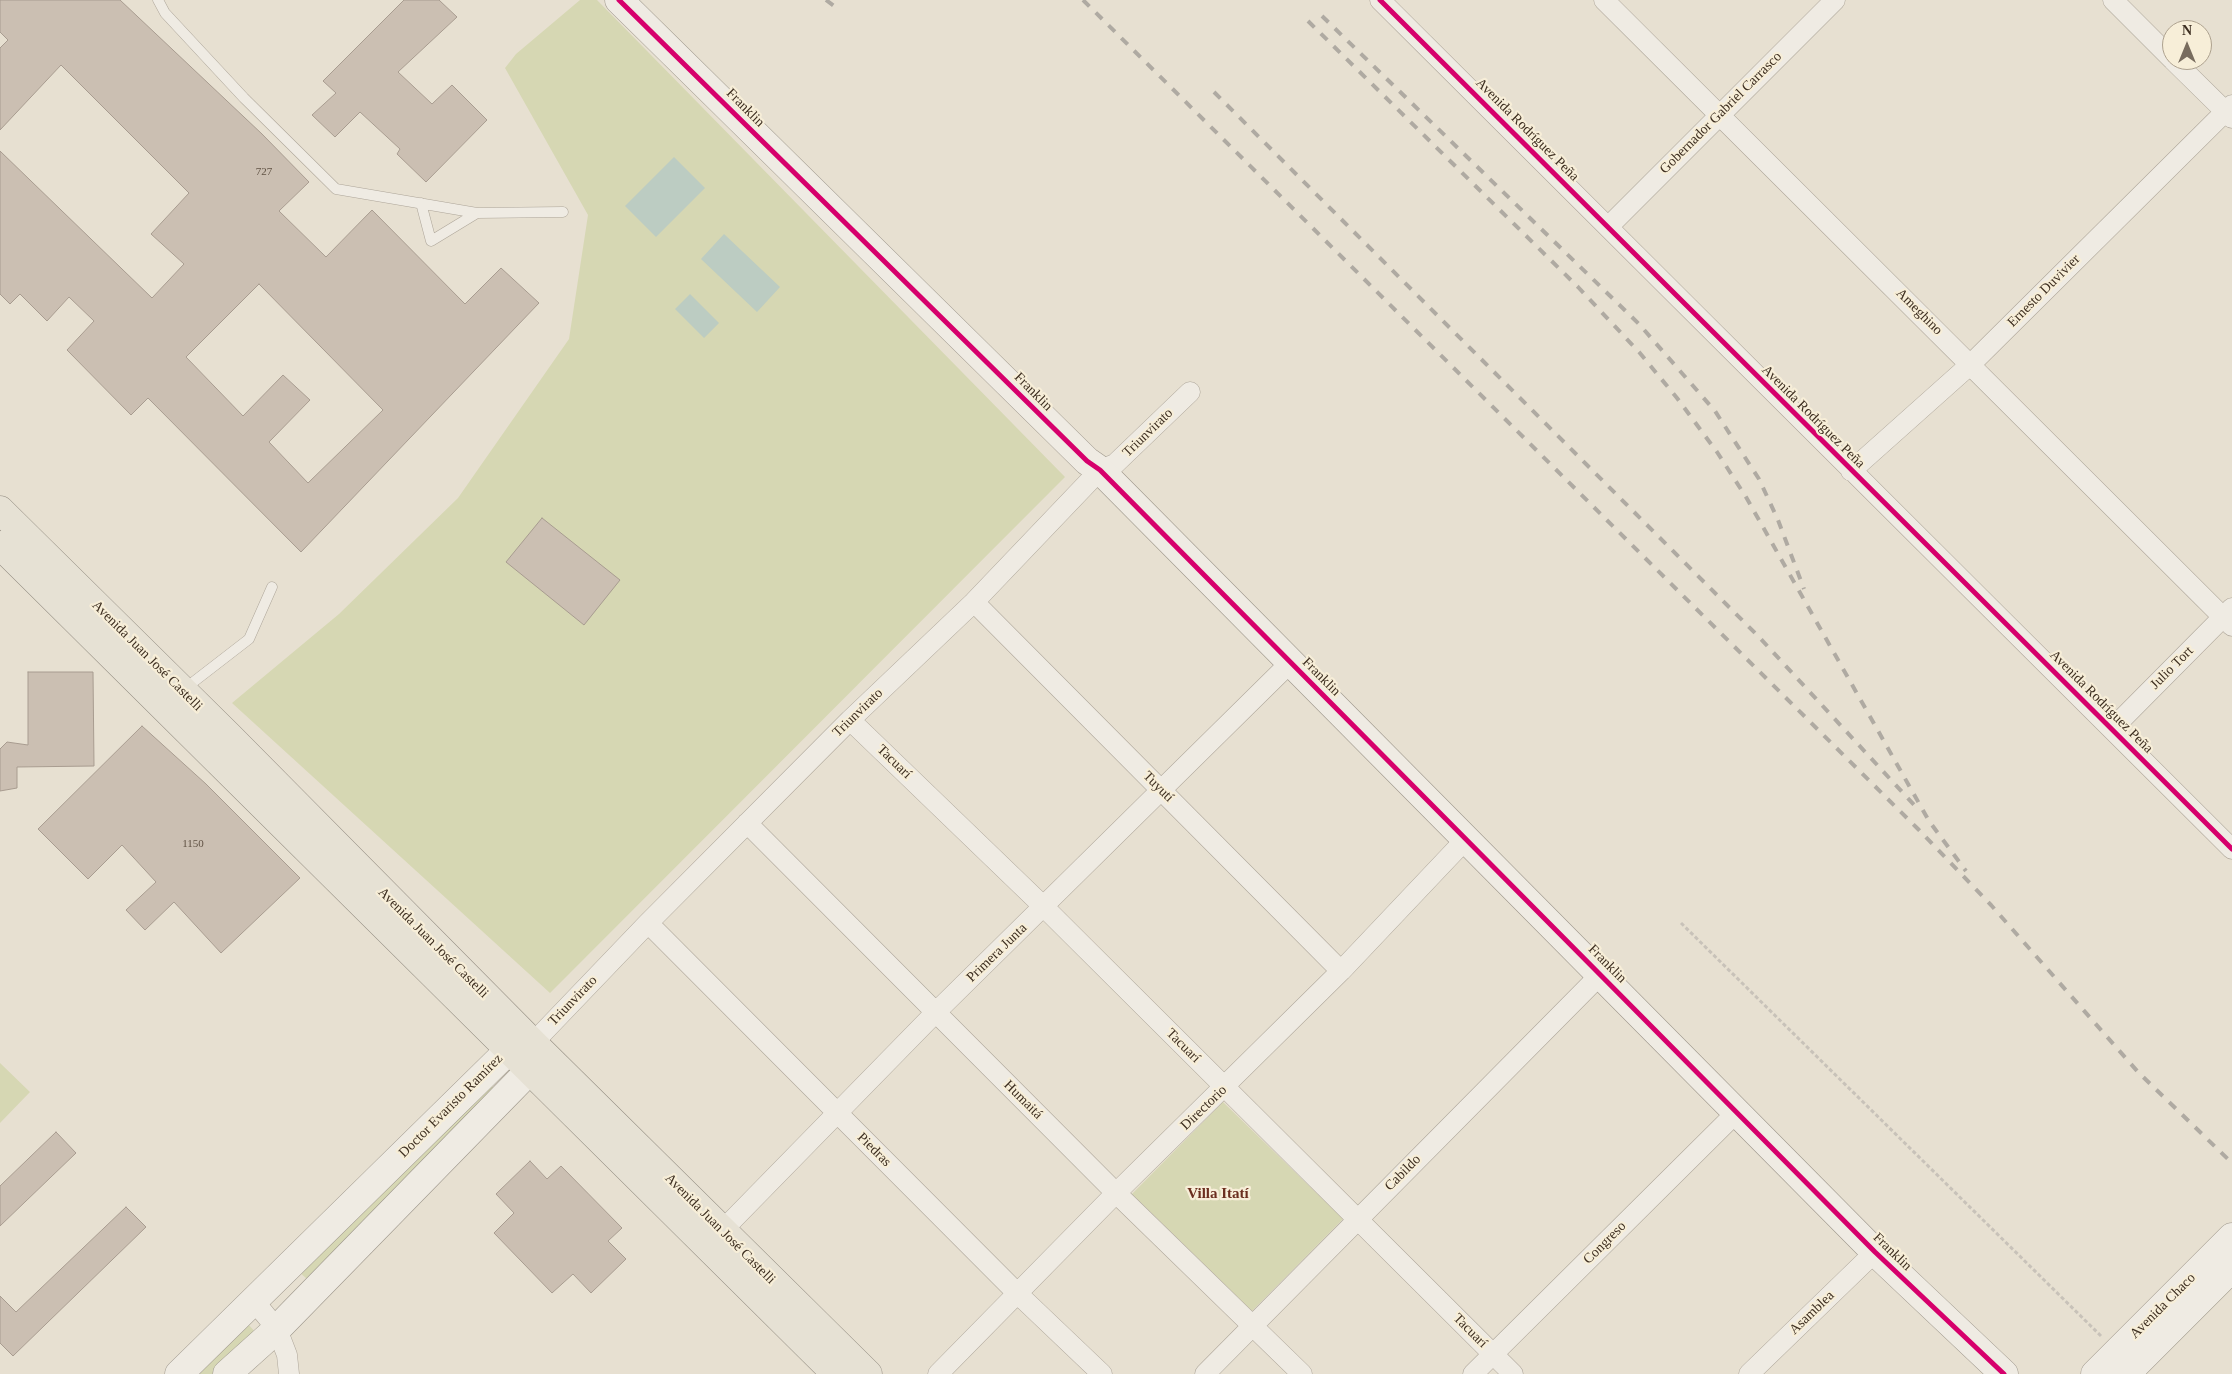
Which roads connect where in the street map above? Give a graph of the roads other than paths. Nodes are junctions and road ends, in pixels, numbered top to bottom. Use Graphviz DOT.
graph roads {
  1 [pos="158,0"];
  2 [pos="619,0"];
  3 [pos="1380,0"];
  4 [pos="1604,0"];
  5 [pos="1835,0"];
  6 [pos="2113,0"];
  7 [pos="2162,48"];
  8 [pos="2185,70"];
  9 [pos="2230,112"];
  10 [pos="1719,114"];
  11 [pos="421,203"];
  12 [pos="563,212"];
  13 [pos="477,213"];
  14 [pos="1608,227"];
  15 [pos="1971,364"];
  16 [pos="1190,392"];
  17 [pos="1100,470"];
  18 [pos="1851,471"];
  19 [pos="0,510"];
  20 [pos="0,545"];
  21 [pos="272,587"];
  22 [pos="974,602"];
  23 [pos="2229,616"];
  24 [pos="1290,662"];
  25 [pos="182,691"];
  26 [pos="850,720"];
  27 [pos="2112,729"];
  28 [pos="1161,790"];
  29 [pos="748,823"];
  30 [pos="1466,839"];
  31 [pos="2232,849"];
  32 [pos="1044,907"];
  33 [pos="648,923"];
  34 [pos="1341,971"];
  35 [pos="1601,974"];
  36 [pos="936,1012"];
  37 [pos="521,1046"];
  38 [pos="530,1070"];
  39 [pos="1225,1087"];
  40 [pos="1737,1112"];
  41 [pos="838,1114"];
  42 [pos="1116,1193"];
  43 [pos="1357,1219"];
  44 [pos="2232,1237"];
  45 [pos="714,1239"];
  46 [pos="1875,1252"];
  47 [pos="2232,1268"];
  48 [pos="1018,1294"];
  49 [pos="254,1301"];
  50 [pos="1254,1325"];
  51 [pos="277,1329"];
  52 [pos="1493,1354"];
  53 [pos="2122,1363"];
  54 [pos="1756,1372"];
  55 [pos="179,1374"];
  56 [pos="227,1374"];
  57 [pos="288,1374"];
  58 [pos="836,1374"];
  59 [pos="868,1374"];
  60 [pos="938,1374"];
  61 [pos="1102,1374"];
  62 [pos="1205,1374"];
  63 [pos="1302,1374"];
  64 [pos="1473,1374"];
  65 [pos="1513,1374"];
  66 [pos="2004,1374"];
  67 [pos="2095,1374"];
  1 -- 11 [label="lane"];
  2 -- 17 [label="street, Franklin"];
  3 -- 14 [label="street, Avenida Rodríguez Peña"];
  4 -- 10 [label="street, Ameghino"];
  5 -- 10 [label="street, Gobernador Gabriel Carrasco"];
  6 -- 7 [label="street"];
  8 -- 9 [label="street"];
  9 -- 15 [label="street, Ernesto Duvivier"];
  10 -- 14 [label="street, Gobernador Gabriel Carrasco"];
  10 -- 15 [label="street, Ameghino"];
  11 -- 13 [label="lane"];
  11 -- 13 [label="lane"];
  12 -- 13 [label="lane"];
  14 -- 18 [label="street, Avenida Rodríguez Peña"];
  15 -- 18 [label="street, Ernesto Duvivier"];
  15 -- 23 [label="street, Ameghino"];
  16 -- 17 [label="street, Triunvirato"];
  17 -- 22 [label="street, Triunvirato"];
  17 -- 24 [label="street, Franklin"];
  18 -- 27 [label="street, Avenida Rodríguez Peña"];
  19 -- 25 [label="main road, Avenida Juan José Castelli"];
  20 -- 37 [label="main road, Avenida Juan José Castelli"];
  21 -- 25 [label="lane"];
  22 -- 26 [label="street, Triunvirato"];
  22 -- 28 [label="street, Tuyutí"];
  23 -- 27 [label="street, Julio Tort"];
  24 -- 28 [label="street, Primera Junta"];
  24 -- 30 [label="street, Franklin"];
  25 -- 37 [label="main road, Avenida Juan José Castelli"];
  26 -- 29 [label="street, Triunvirato"];
  26 -- 32 [label="street, Tacuarí"];
  27 -- 31 [label="street, Avenida Rodríguez Peña"];
  28 -- 32 [label="street, Primera Junta"];
  28 -- 34 [label="street, Tuyutí"];
  29 -- 33 [label="street, Triunvirato"];
  29 -- 36 [label="street, Humaitá"];
  30 -- 34 [label="street, Directorio"];
  30 -- 35 [label="street, Franklin"];
  32 -- 36 [label="street, Primera Junta"];
  32 -- 39 [label="street, Tacuarí"];
  33 -- 37 [label="street, Triunvirato"];
  33 -- 41 [label="street, Piedras"];
  34 -- 39 [label="street, Directorio"];
  35 -- 40 [label="street, Franklin"];
  35 -- 43 [label="street, Cabildo"];
  36 -- 41 [label="street, Primera Junta"];
  36 -- 42 [label="street, Humaitá"];
  37 -- 38 [label="main road, Avenida Juan José Castelli"];
  37 -- 45 [label="main road, Avenida Juan José Castelli"];
  37 -- 49 [label="street, Doctor Evaristo Ramírez"];
  38 -- 45 [label="main road, Avenida Juan José Castelli"];
  38 -- 51 [label="street"];
  39 -- 42 [label="street, Directorio"];
  39 -- 43 [label="street, Tacuarí"];
  40 -- 46 [label="street, Franklin"];
  40 -- 52 [label="street, Congreso"];
  41 -- 45 [label="street, Primera Junta"];
  41 -- 48 [label="street, Piedras"];
  42 -- 48 [label="street, Directorio"];
  42 -- 50 [label="street, Humaitá"];
  43 -- 50 [label="street, Cabildo"];
  43 -- 52 [label="street, Tacuarí"];
  44 -- 53 [label="street, Avenida Chaco"];
  45 -- 58 [label="main road, Avenida Juan José Castelli"];
  45 -- 59 [label="main road, Avenida Juan José Castelli"];
  46 -- 54 [label="street, Asamblea"];
  46 -- 66 [label="street, Franklin"];
  47 -- 53 [label="street, Avenida Chaco"];
  48 -- 60 [label="street, Directorio"];
  48 -- 61 [label="street, Piedras"];
  49 -- 51 [label="street"];
  49 -- 55 [label="street, Doctor Evaristo Ramírez"];
  50 -- 62 [label="street, Cabildo"];
  50 -- 63 [label="street, Humaitá"];
  51 -- 56 [label="street"];
  51 -- 57 [label="street"];
  52 -- 64 [label="street, Congreso"];
  52 -- 65 [label="street, Tacuarí"];
  53 -- 67 [label="street, Avenida Chaco"];
}
